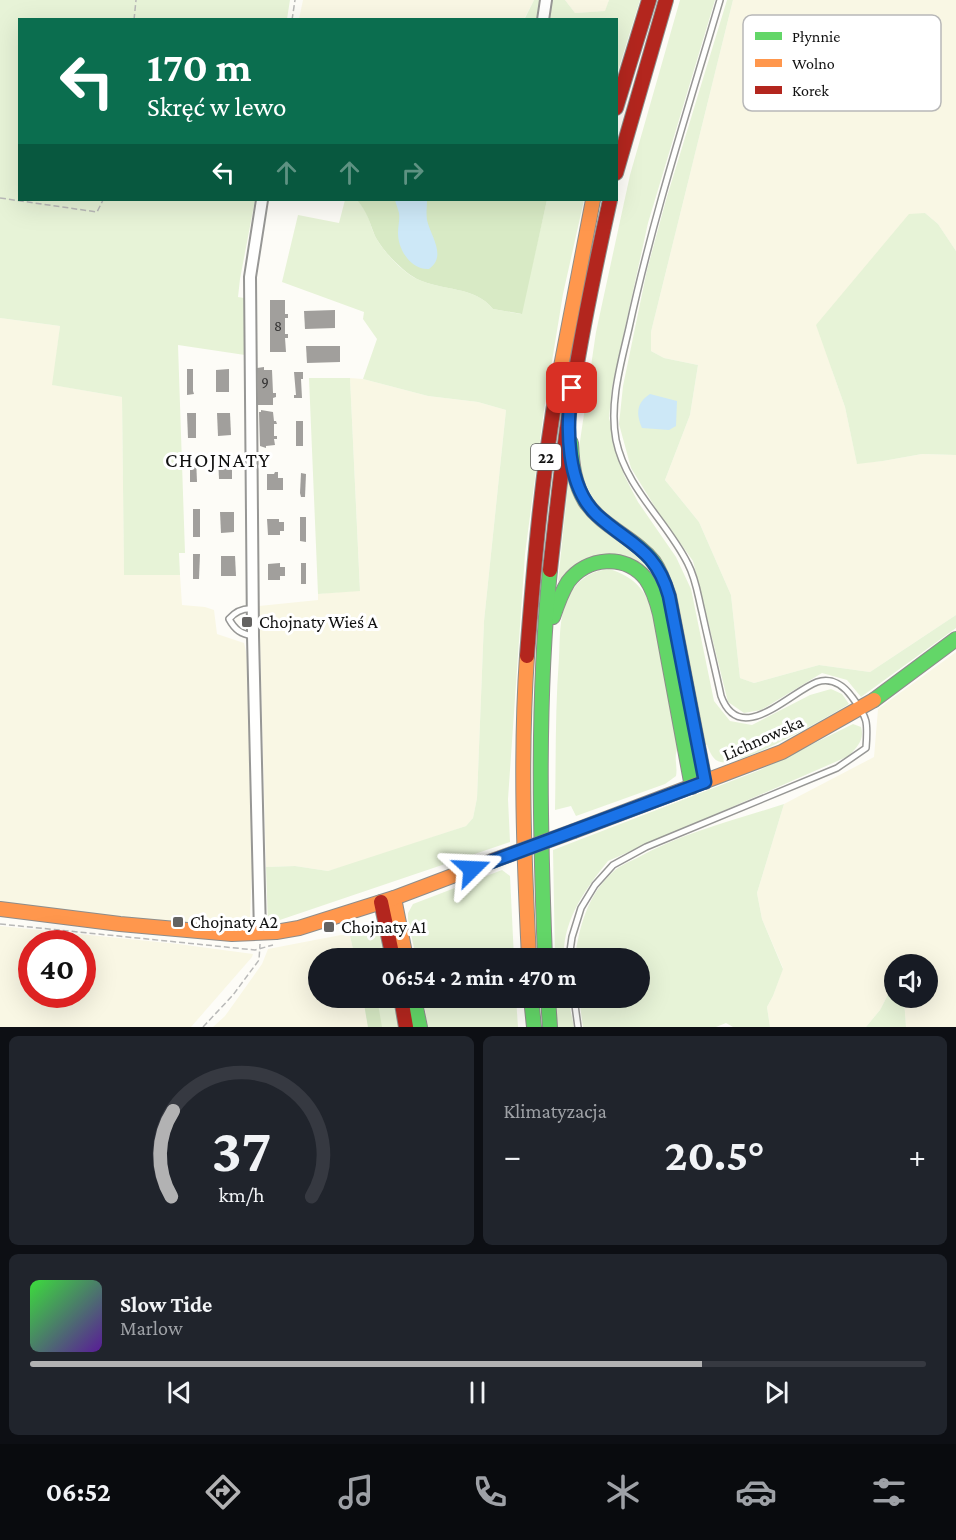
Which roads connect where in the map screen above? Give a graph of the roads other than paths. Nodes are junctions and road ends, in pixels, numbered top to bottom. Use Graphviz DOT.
graph roads {
  1 [pos="546,0"];
  2 [pos="649,0"];
  3 [pos="666,0"];
  4 [pos="720,0"];
  5 [pos="543,18"];
  6 [pos="618,101"];
  7 [pos="618,166"];
  8 [pos="262,201"];
  9 [pos="593,201"];
  10 [pos="610,201"];
  11 [pos="568,412"];
  12 [pos="253,609"];
  13 [pos="253,636"];
  14 [pos="956,639"];
  15 [pos="544,644"];
  16 [pos="860,709"];
  17 [pos="705,782"];
  18 [pos="692,787"];
  19 [pos="388,900"];
  20 [pos="0,909"];
  21 [pos="260,933"];
  22 [pos="392,948"];
  23 [pos="403,948"];
  24 [pos="528,948"];
  25 [pos="545,948"];
  26 [pos="570,948"];
  27 [pos="403,1008"];
  28 [pos="416,1008"];
  29 [pos="532,1008"];
  30 [pos="549,1008"];
  31 [pos="575,1008"];
  32 [pos="406,1027"];
  33 [pos="420,1027"];
  34 [pos="534,1027"];
  35 [pos="550,1027"];
  36 [pos="578,1027"];
  1 -- 5 [label="street"];
  2 -- 6 [label="main road"];
  3 -- 7 [label="main road"];
  4 -- 16 [label="lane"];
  8 -- 12 [label="street"];
  9 -- 24 [label="main road, 22"];
  10 -- 11 [label="main road, 22"];
  11 -- 15 [label="main road, 22"];
  11 -- 17 [label="main road"];
  12 -- 13 [label="street"];
  12 -- 13 [label="lane"];
  13 -- 21 [label="street"];
  14 -- 16 [label="main road, Lichnowska"];
  15 -- 18 [label="main road, 22"];
  15 -- 25 [label="main road, 22"];
  16 -- 17 [label="main road, Lichnowska"];
  16 -- 26 [label="lane"];
  17 -- 18 [label="main road, Lichnowska"];
  18 -- 19 [label="main road, Lichnowska, bridge"];
  19 -- 21 [label="main road, Lichnowska"];
  19 -- 22 [label="main road"];
  19 -- 23 [label="main road"];
  20 -- 21 [label="main road, Lichnowska"];
  27 -- 32 [label="main road"];
  28 -- 33 [label="main road"];
  29 -- 34 [label="main road"];
  30 -- 35 [label="main road"];
  31 -- 36 [label="lane"];
}
